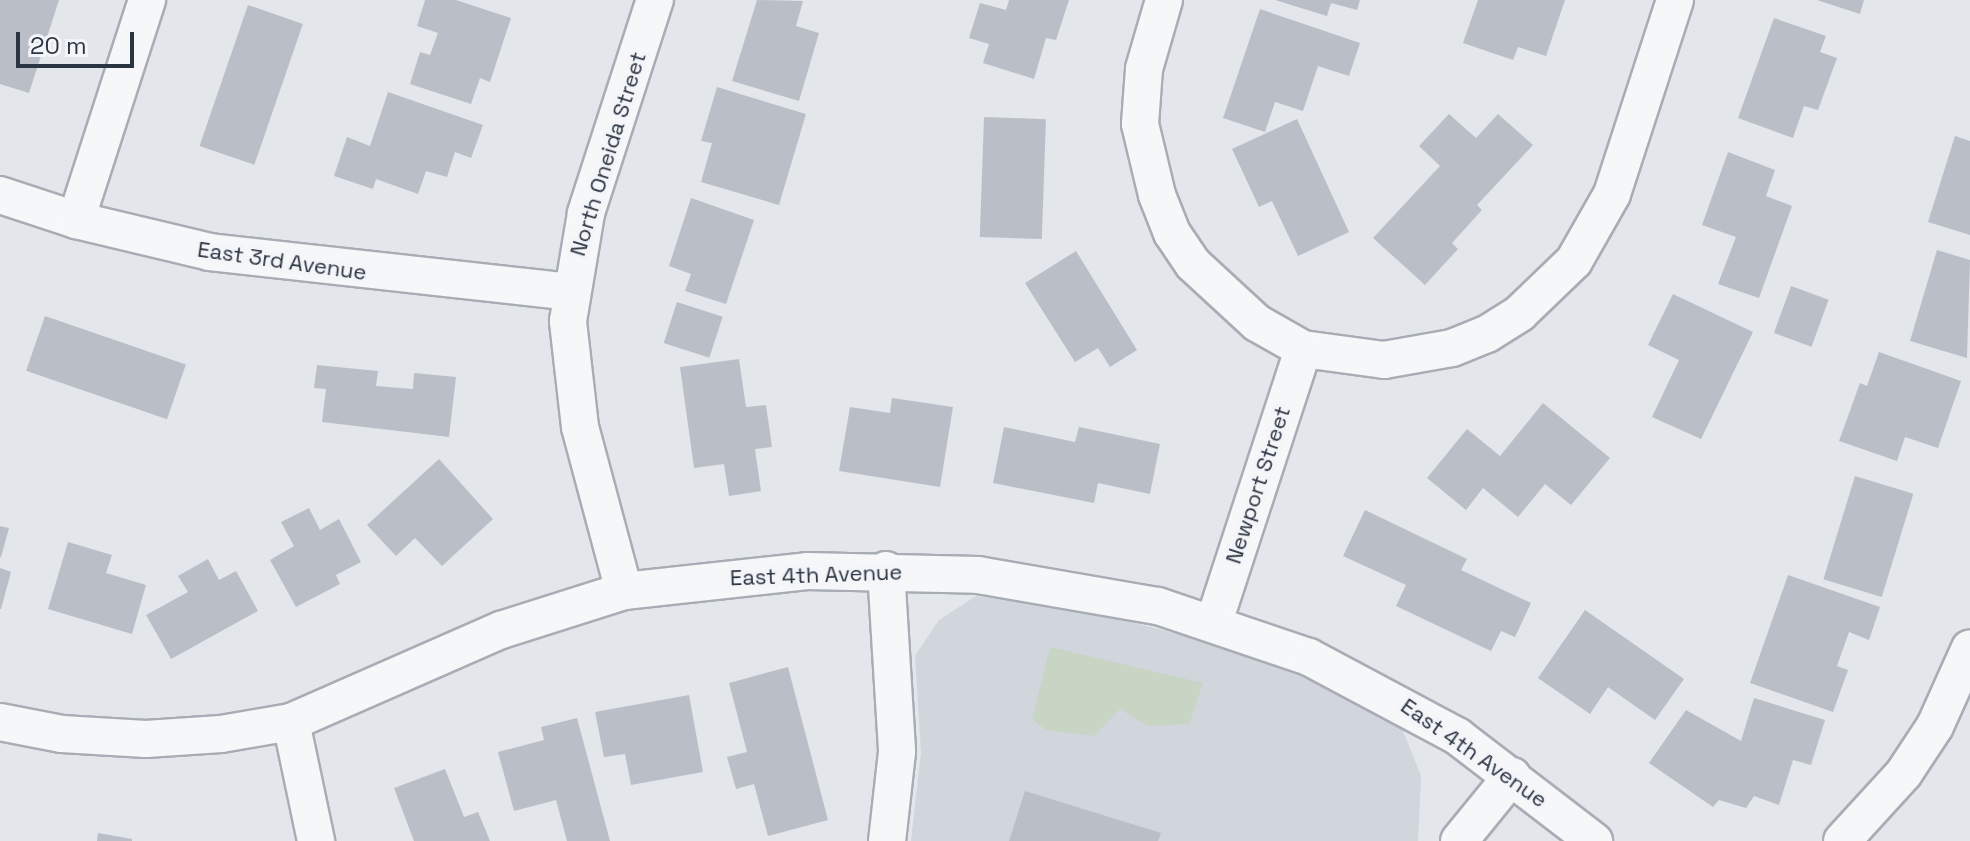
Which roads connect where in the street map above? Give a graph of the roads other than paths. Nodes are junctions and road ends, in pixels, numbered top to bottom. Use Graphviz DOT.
graph roads {
  1 [pos="147,0"];
  2 [pos="655,0"];
  3 [pos="1164,0"];
  4 [pos="1675,0"];
  5 [pos="0,195"];
  6 [pos="76,220"];
  7 [pos="571,292"];
  8 [pos="1303,349"];
  9 [pos="886,570"];
  10 [pos="624,591"];
  11 [pos="1214,622"];
  12 [pos="1970,648"];
  13 [pos="0,722"];
  14 [pos="291,722"];
  15 [pos="1512,776"];
  16 [pos="316,841"];
  17 [pos="887,841"];
  18 [pos="1459,841"];
  19 [pos="1594,841"];
  20 [pos="1842,841"];
  1 -- 6 [label="street"];
  2 -- 7 [label="street, North Oneida Street"];
  3 -- 8 [label="street"];
  4 -- 8 [label="street"];
  5 -- 6 [label="street, East 3rd Avenue"];
  6 -- 7 [label="street, East 3rd Avenue"];
  7 -- 10 [label="street, North Oneida Street"];
  8 -- 11 [label="street, Newport Street"];
  9 -- 10 [label="street, East 4th Avenue"];
  9 -- 11 [label="street, East 4th Avenue"];
  9 -- 17 [label="street"];
  10 -- 14 [label="street, East 4th Avenue"];
  11 -- 15 [label="street, East 4th Avenue"];
  12 -- 20 [label="street"];
  13 -- 14 [label="street, East 4th Avenue"];
  14 -- 16 [label="street"];
  15 -- 18 [label="street"];
  15 -- 19 [label="street, East 4th Avenue"];
}
